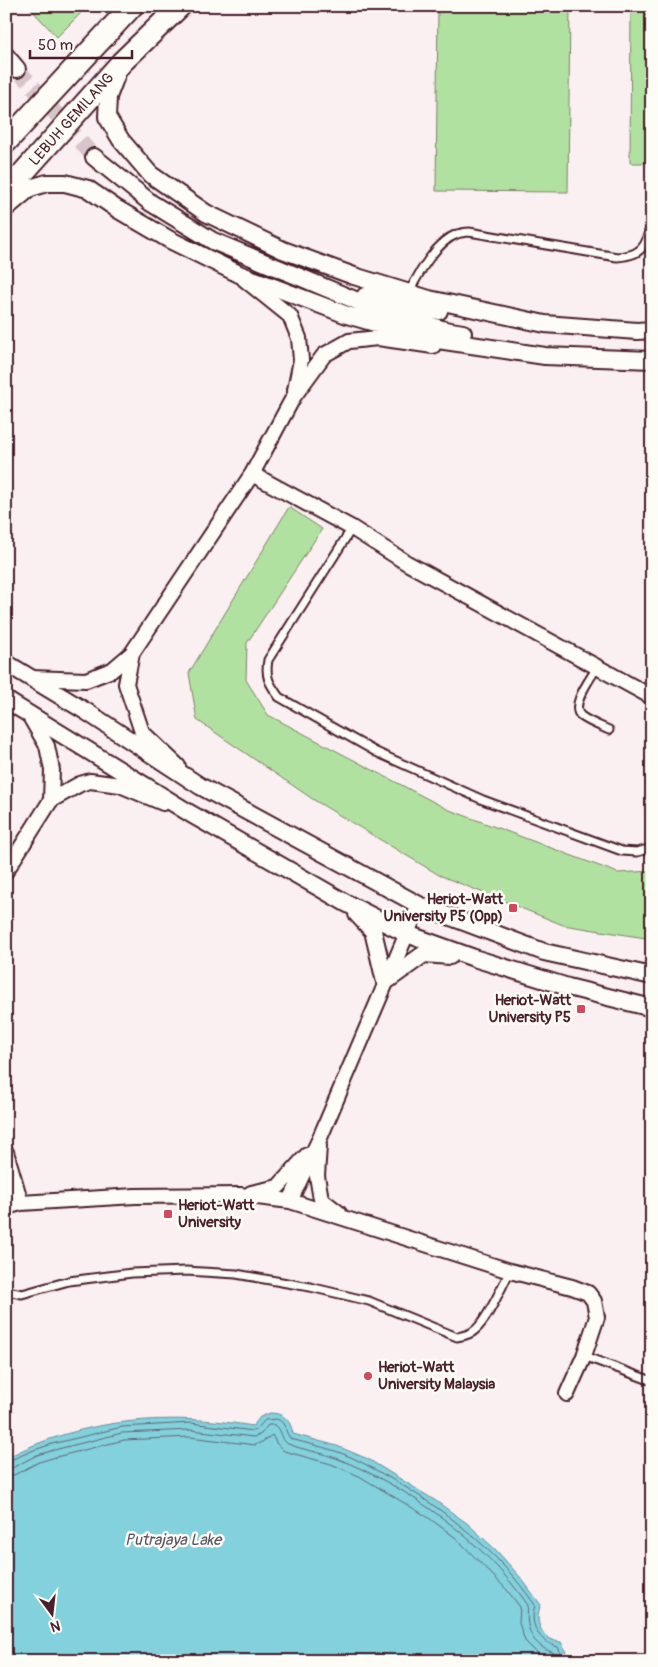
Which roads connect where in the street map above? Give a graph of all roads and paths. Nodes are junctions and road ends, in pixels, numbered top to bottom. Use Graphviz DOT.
graph roads {
  1 [pos="132,6"];
  2 [pos="180,6"];
  3 [pos="6,56"];
  4 [pos="122,62"];
  5 [pos="17,69"];
  6 [pos="6,142"];
  7 [pos="94,157"];
  8 [pos="6,192"];
  9 [pos="6,208"];
  10 [pos="652,225"];
  11 [pos="239,274"];
  12 [pos="309,282"];
  13 [pos="408,292"];
  14 [pos="545,324"];
  15 [pos="652,330"];
  16 [pos="545,356"];
  17 [pos="652,359"];
  18 [pos="294,396"];
  19 [pos="252,474"];
  20 [pos="352,528"];
  21 [pos="132,653"];
  22 [pos="6,663"];
  23 [pos="597,667"];
  24 [pos="30,678"];
  25 [pos="652,697"];
  26 [pos="6,700"];
  27 [pos="29,715"];
  28 [pos="609,730"];
  29 [pos="200,786"];
  30 [pos="51,800"];
  31 [pos="190,814"];
  32 [pos="652,848"];
  33 [pos="6,871"];
  34 [pos="346,903"];
  35 [pos="419,905"];
  36 [pos="406,934"];
  37 [pos="477,959"];
  38 [pos="652,976"];
  39 [pos="385,982"];
  40 [pos="652,1008"];
  41 [pos="319,1140"];
  42 [pos="6,1152"];
  43 [pos="240,1195"];
  44 [pos="290,1201"];
  45 [pos="21,1203"];
  46 [pos="6,1207"];
  47 [pos="349,1221"];
  48 [pos="510,1271"];
  49 [pos="6,1288"];
  50 [pos="584,1356"];
  51 [pos="652,1382"];
  52 [pos="567,1394"];
  1 -- 6 [label="main road, LEBUH GEMILANG"];
  2 -- 4 [label="main road, LEBUH GEMILANG"];
  3 -- 5 [label="street"];
  4 -- 8 [label="main road, LEBUH GEMILANG"];
  4 -- 13 [label="street"];
  7 -- 12 [label="street"];
  9 -- 11 [label="street"];
  10 -- 13 [label="lane"];
  11 -- 16 [label="street"];
  11 -- 18 [label="street"];
  12 -- 14 [label="street"];
  12 -- 17 [label="street"];
  13 -- 14 [label="street"];
  14 -- 15 [label="street"];
  16 -- 17 [label="street"];
  16 -- 18 [label="street"];
  18 -- 19 [label="street"];
  19 -- 20 [label="street"];
  19 -- 21 [label="street"];
  20 -- 23 [label="street"];
  20 -- 32 [label="lane"];
  21 -- 24 [label="street"];
  21 -- 29 [label="street"];
  22 -- 24 [label="street"];
  23 -- 25 [label="street"];
  23 -- 28 [label="lane"];
  24 -- 29 [label="street"];
  26 -- 27 [label="street"];
  27 -- 30 [label="street"];
  27 -- 31 [label="street"];
  29 -- 35 [label="street"];
  30 -- 31 [label="street"];
  30 -- 33 [label="street"];
  31 -- 34 [label="street"];
  34 -- 36 [label="street"];
  34 -- 39 [label="street"];
  35 -- 36 [label="street"];
  35 -- 38 [label="street"];
  36 -- 37 [label="street"];
  36 -- 39 [label="street"];
  37 -- 39 [label="street"];
  37 -- 40 [label="street"];
  39 -- 41 [label="street"];
  41 -- 43 [label="street"];
  41 -- 44 [label="street"];
  41 -- 47 [label="street"];
  42 -- 45 [label="street"];
  43 -- 44 [label="street"];
  43 -- 45 [label="street"];
  44 -- 47 [label="street"];
  45 -- 46 [label="street"];
  47 -- 48 [label="street"];
  48 -- 49 [label="lane"];
  48 -- 50 [label="street"];
  50 -- 51 [label="lane"];
  50 -- 52 [label="street"];
}
